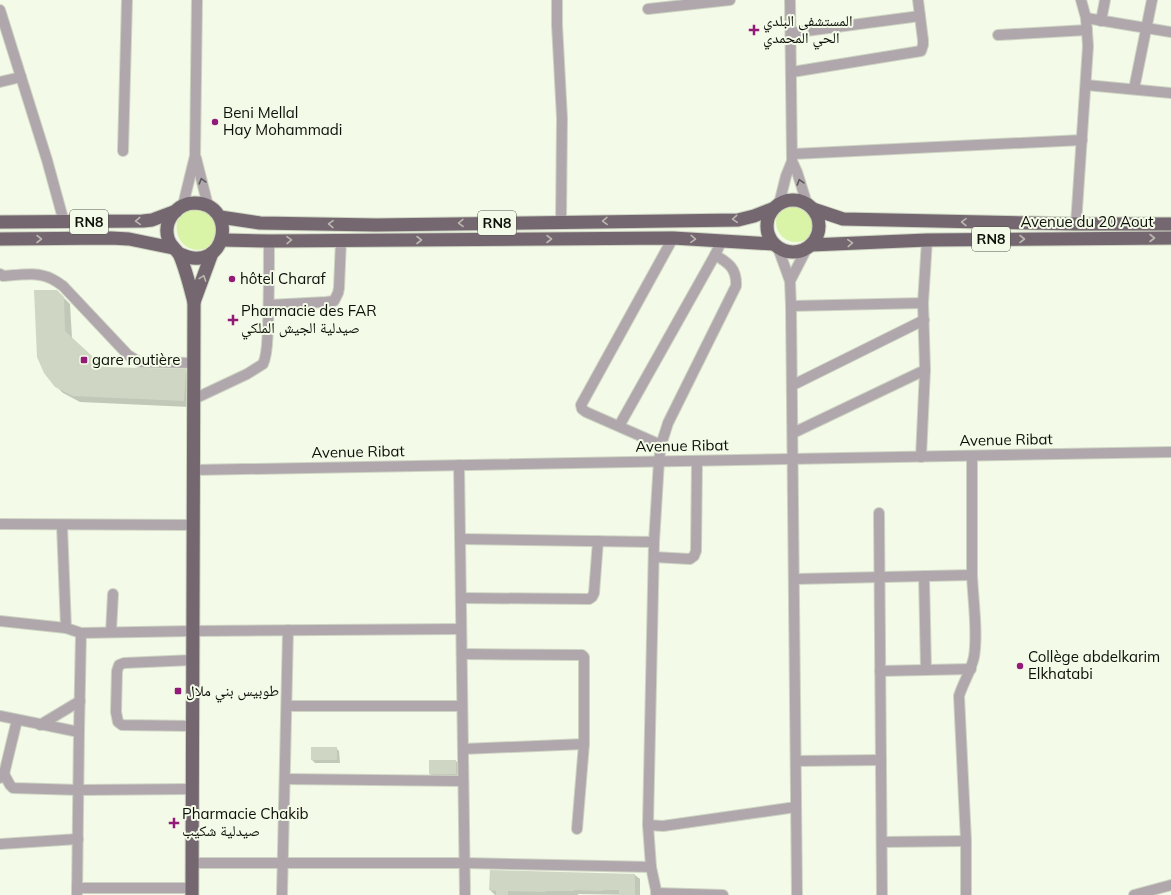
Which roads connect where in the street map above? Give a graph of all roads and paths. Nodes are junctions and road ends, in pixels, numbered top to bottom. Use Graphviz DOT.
graph roads {
  1 [pos="127,0"];
  2 [pos="197,0"];
  3 [pos="557,0"];
  4 [pos="730,0"];
  5 [pos="790,0"];
  6 [pos="918,0"];
  7 [pos="1081,0"];
  8 [pos="1105,0"];
  9 [pos="1152,0"];
  10 [pos="710,1"];
  11 [pos="678,3"];
  12 [pos="648,9"];
  13 [pos="0,10"];
  14 [pos="920,16"];
  15 [pos="1086,18"];
  16 [pos="1101,21"];
  17 [pos="2,23"];
  18 [pos="1146,28"];
  19 [pos="1086,30"];
  20 [pos="1171,32"];
  21 [pos="791,33"];
  22 [pos="998,35"];
  23 [pos="792,72"];
  24 [pos="21,77"];
  25 [pos="0,82"];
  26 [pos="1086,84"];
  27 [pos="1134,89"];
  28 [pos="1171,93"];
  29 [pos="1082,140"];
  30 [pos="123,151"];
  31 [pos="195,156"];
  32 [pos="792,158"];
  33 [pos="208,206"];
  34 [pos="810,206"];
  35 [pos="775,207"];
  36 [pos="179,208"];
  37 [pos="220,217"];
  38 [pos="0,222"];
  39 [pos="64,222"];
  40 [pos="561,222"];
  41 [pos="1076,224"];
  42 [pos="1171,224"];
  43 [pos="673,238"];
  44 [pos="1171,238"];
  45 [pos="0,239"];
  46 [pos="222,240"];
  47 [pos="342,240"];
  48 [pos="722,240"];
  49 [pos="927,240"];
  50 [pos="269,241"];
  51 [pos="776,246"];
  52 [pos="809,247"];
  53 [pos="176,251"];
  54 [pos="212,253"];
  55 [pos="715,255"];
  56 [pos="0,274"];
  57 [pos="790,281"];
  58 [pos="194,302"];
  59 [pos="923,303"];
  60 [pos="269,305"];
  61 [pos="791,306"];
  62 [pos="924,320"];
  63 [pos="194,363"];
  64 [pos="926,370"];
  65 [pos="793,385"];
  66 [pos="194,399"];
  67 [pos="619,426"];
  68 [pos="793,433"];
  69 [pos="661,445"];
  70 [pos="1171,452"];
  71 [pos="972,456"];
  72 [pos="920,457"];
  73 [pos="793,459"];
  74 [pos="659,461"];
  75 [pos="697,461"];
  76 [pos="459,465"];
  77 [pos="194,470"];
  78 [pos="879,513"];
  79 [pos="0,524"];
  80 [pos="62,525"];
  81 [pos="194,525"];
  82 [pos="460,539"];
  83 [pos="598,541"];
  84 [pos="654,542"];
  85 [pos="654,557"];
  86 [pos="972,575"];
  87 [pos="924,576"];
  88 [pos="880,577"];
  89 [pos="795,579"];
  90 [pos="113,594"];
  91 [pos="461,598"];
  92 [pos="0,621"];
  93 [pos="66,628"];
  94 [pos="461,629"];
  95 [pos="288,630"];
  96 [pos="193,631"];
  97 [pos="111,632"];
  98 [pos="82,633"];
  99 [pos="462,654"];
  100 [pos="193,660"];
  101 [pos="971,669"];
  102 [pos="926,670"];
  103 [pos="880,671"];
  104 [pos="80,701"];
  105 [pos="286,706"];
  106 [pos="462,706"];
  107 [pos="0,716"];
  108 [pos="17,720"];
  109 [pos="40,725"];
  110 [pos="193,726"];
  111 [pos="79,732"];
  112 [pos="584,744"];
  113 [pos="463,750"];
  114 [pos="881,760"];
  115 [pos="796,761"];
  116 [pos="2,776"];
  117 [pos="285,779"];
  118 [pos="463,781"];
  119 [pos="193,789"];
  120 [pos="79,790"];
  121 [pos="796,807"];
  122 [pos="648,825"];
  123 [pos="577,829"];
  124 [pos="78,839"];
  125 [pos="966,841"];
  126 [pos="882,842"];
  127 [pos="0,844"];
  128 [pos="192,863"];
  129 [pos="283,863"];
  130 [pos="464,864"];
  131 [pos="651,867"];
  132 [pos="1171,884"];
  133 [pos="77,891"];
  134 [pos="121,891"];
  135 [pos="192,891"];
  136 [pos="656,894"];
  137 [pos="282,895"];
  138 [pos="465,895"];
  139 [pos="723,895"];
  140 [pos="797,895"];
  141 [pos="882,895"];
  142 [pos="966,895"];
  143 [pos="1134,895"];
  1 -- 30 [label="street"];
  2 -- 31 [label="street"];
  3 -- 40 [label="street"];
  4 -- 10 [label="street"];
  5 -- 21 [label="street"];
  6 -- 14 [label="street"];
  7 -- 15 [label="street"];
  8 -- 16 [label="street"];
  9 -- 18 [label="street"];
  10 -- 11 [label="street"];
  11 -- 12 [label="street"];
  13 -- 17 [label="street"];
  14 -- 21 [label="street"];
  14 -- 23 [label="street"];
  15 -- 16 [label="street"];
  15 -- 19 [label="street"];
  16 -- 18 [label="street"];
  17 -- 24 [label="street"];
  18 -- 20 [label="street"];
  18 -- 27 [label="street"];
  19 -- 22 [label="street"];
  19 -- 26 [label="street"];
  21 -- 23 [label="street"];
  23 -- 32 [label="street"];
  24 -- 25 [label="street"];
  24 -- 39 [label="street"];
  26 -- 27 [label="street"];
  26 -- 29 [label="street"];
  27 -- 28 [label="street"];
  29 -- 32 [label="street"];
  29 -- 41 [label="street"];
  33 -- 31 [label="street, one-way"];
  31 -- 36 [label="street"];
  34 -- 32 [label="street, one-way"];
  32 -- 35 [label="street"];
  33 -- 36 [label="main road, RN8"];
  33 -- 37 [label="main road"];
  34 -- 35 [label="main road, RN8"];
  41 -- 34 [label="main road, Avenue du 20 Aout / RN8, one-way"];
  34 -- 52 [label="main road"];
  35 -- 40 [label="main road, RN8, one-way"];
  35 -- 51 [label="main road"];
  36 -- 39 [label="main road, RN8, one-way"];
  36 -- 53 [label="main road"];
  40 -- 37 [label="main road, RN8, one-way"];
  37 -- 46 [label="main road"];
  38 -- 39 [label="main road, RN8"];
  41 -- 42 [label="main road, Avenue du 20 Aout / RN8"];
  47 -- 43 [label="main road, RN8, one-way"];
  43 -- 48 [label="main road, RN8, one-way"];
  43 -- 67 [label="street"];
  49 -- 44 [label="main road, Avenue du 20 Aout / RN8, one-way"];
  45 -- 53 [label="main road, RN8, one-way"];
  46 -- 50 [label="main road, RN8"];
  46 -- 54 [label="main road"];
  50 -- 47 [label="main road, RN8, one-way"];
  47 -- 60 [label="street"];
  48 -- 51 [label="main road, RN8"];
  48 -- 55 [label="street"];
  52 -- 49 [label="main road, Avenue du 20 Aout / RN8, one-way"];
  49 -- 59 [label="street"];
  50 -- 60 [label="street"];
  51 -- 52 [label="main road, RN8"];
  51 -- 57 [label="street"];
  52 -- 57 [label="street"];
  53 -- 54 [label="main road, RN8"];
  53 -- 58 [label="main road"];
  58 -- 54 [label="main road, one-way"];
  55 -- 67 [label="street"];
  55 -- 69 [label="street"];
  56 -- 63 [label="street"];
  57 -- 61 [label="street"];
  58 -- 63 [label="main road"];
  59 -- 61 [label="street"];
  59 -- 62 [label="street"];
  60 -- 66 [label="street"];
  61 -- 65 [label="street"];
  62 -- 64 [label="street"];
  62 -- 65 [label="street"];
  63 -- 66 [label="main road"];
  64 -- 68 [label="street"];
  64 -- 72 [label="street"];
  65 -- 68 [label="street"];
  66 -- 77 [label="main road"];
  67 -- 69 [label="street"];
  68 -- 73 [label="street"];
  69 -- 74 [label="street"];
  70 -- 71 [label="street, Avenue Ribat"];
  71 -- 72 [label="street, Avenue Ribat"];
  71 -- 86 [label="street"];
  72 -- 73 [label="street, Avenue Ribat"];
  73 -- 75 [label="street, Avenue Ribat"];
  73 -- 89 [label="street"];
  74 -- 75 [label="street, Avenue Ribat"];
  74 -- 76 [label="street, Avenue Ribat"];
  74 -- 84 [label="street"];
  75 -- 85 [label="street"];
  76 -- 77 [label="street, Avenue Ribat"];
  76 -- 82 [label="street"];
  77 -- 81 [label="main road"];
  78 -- 88 [label="street"];
  79 -- 80 [label="street"];
  80 -- 81 [label="street"];
  80 -- 93 [label="street"];
  81 -- 96 [label="main road"];
  82 -- 83 [label="street"];
  82 -- 91 [label="street"];
  83 -- 84 [label="street"];
  83 -- 91 [label="street"];
  84 -- 85 [label="street"];
  85 -- 122 [label="street"];
  86 -- 87 [label="street"];
  86 -- 101 [label="street"];
  87 -- 88 [label="street"];
  87 -- 102 [label="street"];
  88 -- 89 [label="street"];
  88 -- 103 [label="street"];
  89 -- 115 [label="street"];
  90 -- 97 [label="street"];
  91 -- 94 [label="street"];
  92 -- 93 [label="street"];
  93 -- 98 [label="street"];
  94 -- 95 [label="street"];
  94 -- 99 [label="street"];
  95 -- 96 [label="street"];
  95 -- 105 [label="street"];
  96 -- 97 [label="street"];
  96 -- 100 [label="main road"];
  97 -- 98 [label="street"];
  98 -- 104 [label="street"];
  99 -- 106 [label="street"];
  99 -- 112 [label="street"];
  100 -- 110 [label="main road"];
  100 -- 110 [label="street"];
  101 -- 102 [label="street"];
  101 -- 125 [label="street"];
  102 -- 103 [label="street"];
  103 -- 114 [label="street"];
  104 -- 109 [label="street"];
  104 -- 111 [label="street"];
  105 -- 106 [label="street"];
  105 -- 117 [label="street"];
  106 -- 113 [label="street"];
  107 -- 108 [label="street"];
  108 -- 109 [label="street"];
  108 -- 116 [label="street"];
  109 -- 111 [label="street"];
  110 -- 119 [label="main road"];
  111 -- 120 [label="street"];
  112 -- 113 [label="street"];
  112 -- 123 [label="street"];
  113 -- 118 [label="street"];
  114 -- 115 [label="street"];
  114 -- 126 [label="street"];
  115 -- 121 [label="street"];
  116 -- 120 [label="street"];
  117 -- 118 [label="street"];
  117 -- 129 [label="street"];
  118 -- 130 [label="street"];
  119 -- 120 [label="street"];
  119 -- 128 [label="main road"];
  120 -- 124 [label="street"];
  121 -- 122 [label="street"];
  121 -- 140 [label="street"];
  122 -- 131 [label="street"];
  124 -- 127 [label="street"];
  124 -- 133 [label="street"];
  125 -- 126 [label="street"];
  125 -- 142 [label="street"];
  126 -- 141 [label="street"];
  128 -- 129 [label="street"];
  128 -- 135 [label="main road"];
  129 -- 130 [label="street"];
  129 -- 137 [label="street"];
  130 -- 131 [label="street"];
  130 -- 138 [label="street"];
  131 -- 136 [label="street"];
  132 -- 143 [label="street"];
  133 -- 134 [label="street"];
  134 -- 135 [label="street"];
  136 -- 139 [label="street"];
}
